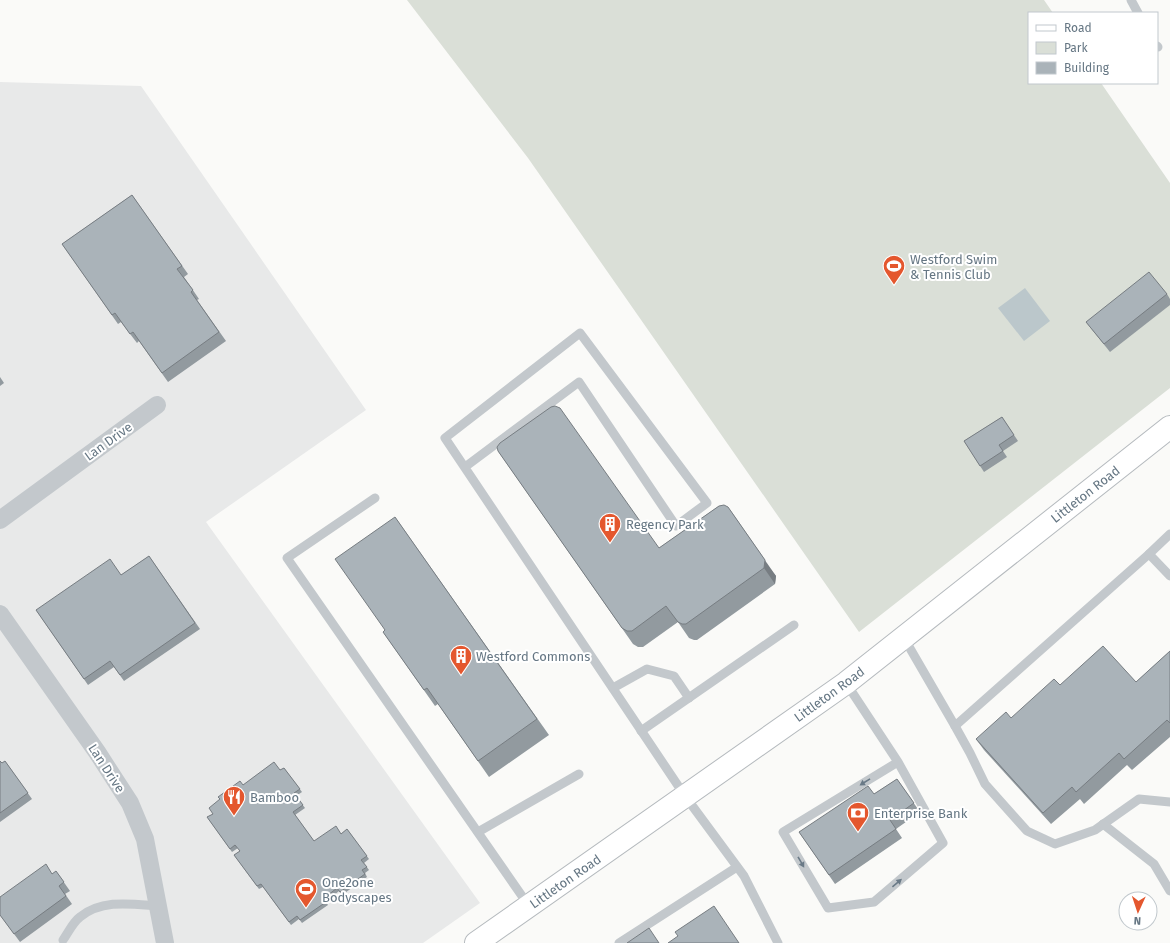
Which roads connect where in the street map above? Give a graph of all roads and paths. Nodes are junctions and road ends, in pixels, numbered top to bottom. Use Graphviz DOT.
graph roads {
  1 [pos="1131,0"];
  2 [pos="1137,12"];
  3 [pos="157,405"];
  4 [pos="1170,427"];
  5 [pos="465,467"];
  6 [pos="375,498"];
  7 [pos="0,520"];
  8 [pos="1170,534"];
  9 [pos="1149,554"];
  10 [pos="1170,576"];
  11 [pos="0,614"];
  12 [pos="794,625"];
  13 [pos="904,638"];
  14 [pos="846,683"];
  15 [pos="613,688"];
  16 [pos="689,698"];
  17 [pos="955,726"];
  18 [pos="641,731"];
  19 [pos="898,762"];
  20 [pos="579,774"];
  21 [pos="685,796"];
  22 [pos="1170,802"];
  23 [pos="1103,824"];
  24 [pos="478,832"];
  25 [pos="737,867"];
  26 [pos="1170,891"];
  27 [pos="158,906"];
  28 [pos="529,906"];
  29 [pos="63,942"];
  30 [pos="165,943"];
  31 [pos="476,943"];
  32 [pos="619,943"];
  33 [pos="778,943"];
  1 -- 2 [label="lane"];
  3 -- 7 [label="street, Lan Drive"];
  4 -- 13 [label="main road, Littleton Road"];
  5 -- 5 [label="lane"];
  5 -- 15 [label="lane"];
  6 -- 24 [label="lane"];
  8 -- 9 [label="lane"];
  9 -- 10 [label="lane"];
  9 -- 17 [label="lane"];
  11 -- 27 [label="street, Lan Drive"];
  12 -- 16 [label="lane"];
  13 -- 14 [label="main road, Littleton Road"];
  13 -- 17 [label="lane"];
  14 -- 19 [label="lane"];
  14 -- 21 [label="main road, Littleton Road"];
  15 -- 16 [label="lane"];
  15 -- 18 [label="lane"];
  16 -- 18 [label="lane"];
  17 -- 23 [label="lane"];
  18 -- 21 [label="lane"];
  19 -- 19 [label="lane, one-way"];
  20 -- 24 [label="lane"];
  21 -- 25 [label="lane"];
  21 -- 28 [label="main road, Littleton Road"];
  22 -- 23 [label="lane"];
  23 -- 26 [label="lane"];
  24 -- 28 [label="lane"];
  25 -- 32 [label="lane"];
  25 -- 33 [label="lane"];
  27 -- 29 [label="lane"];
  27 -- 30 [label="street, Lan Drive"];
  28 -- 31 [label="main road, Littleton Road"];
}
